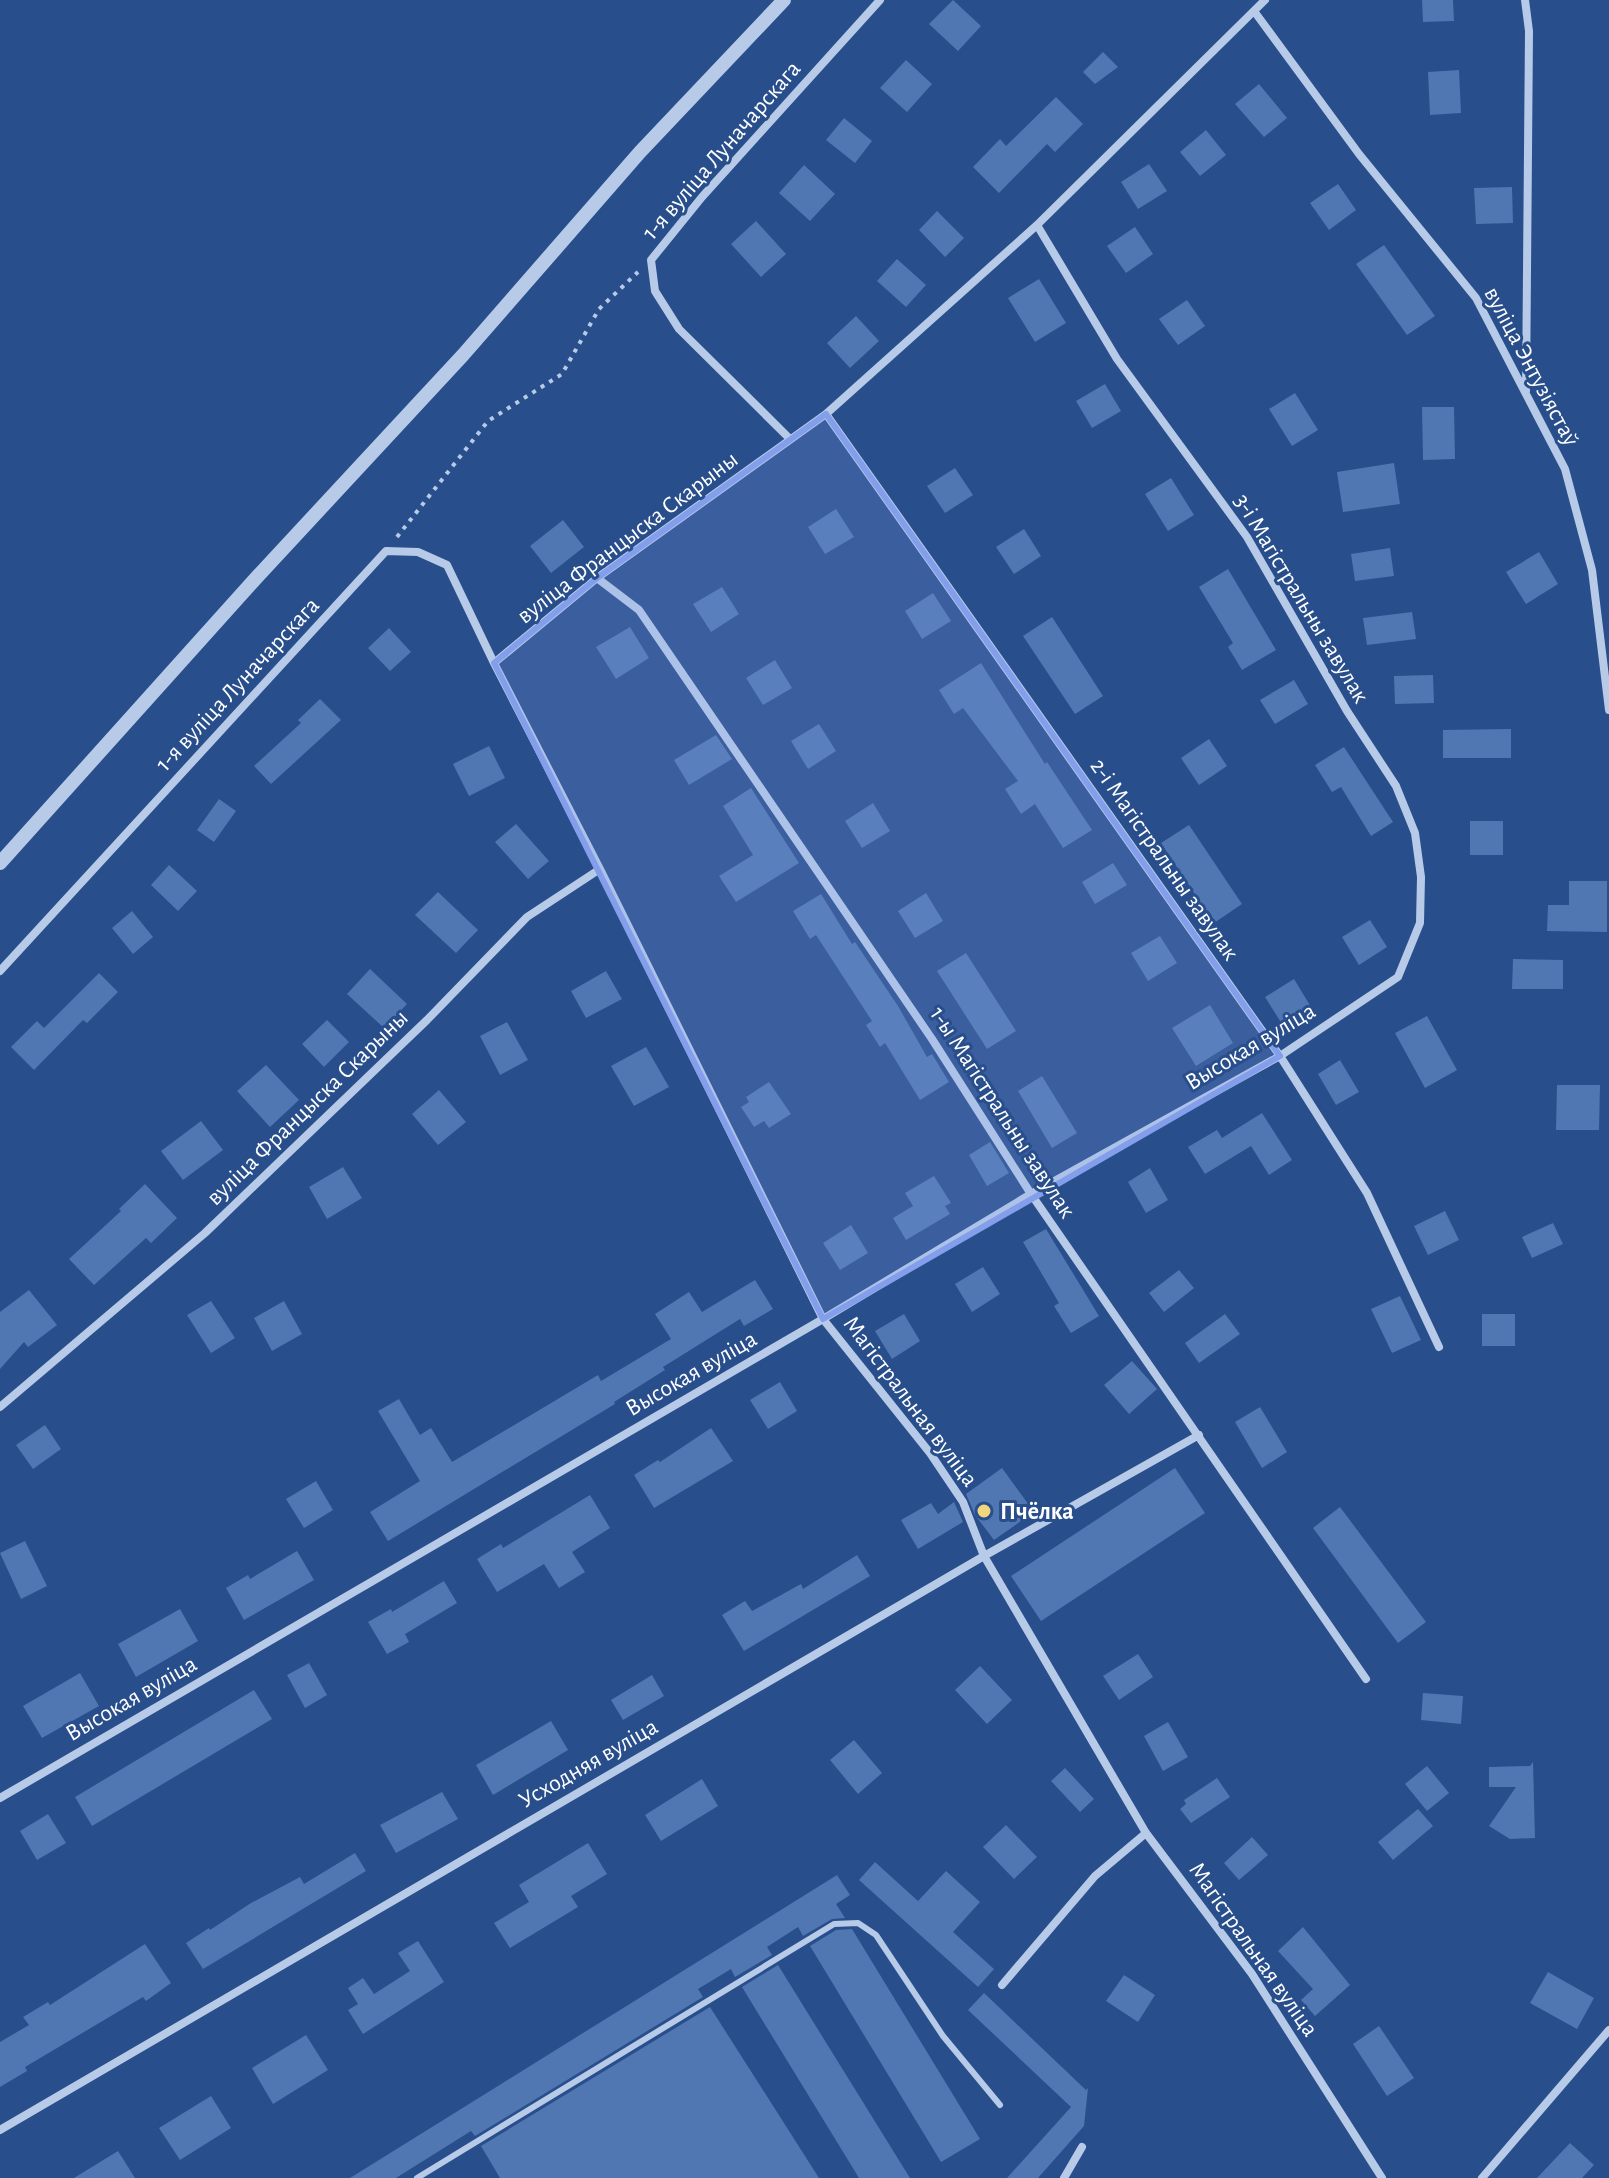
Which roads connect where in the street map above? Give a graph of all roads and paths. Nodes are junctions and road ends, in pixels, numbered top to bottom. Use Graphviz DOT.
graph roads {
  1 [pos="784,0"];
  2 [pos="880,0"];
  3 [pos="1265,0"];
  4 [pos="1525,0"];
  5 [pos="1254,11"];
  6 [pos="1037,225"];
  7 [pos="651,260"];
  8 [pos="1526,392"];
  9 [pos="826,414"];
  10 [pos="790,439"];
  11 [pos="386,551"];
  12 [pos="597,578"];
  13 [pos="494,663"];
  14 [pos="1609,710"];
  15 [pos="0,863"];
  16 [pos="600,869"];
  17 [pos="0,971"];
  18 [pos="1398,977"];
  19 [pos="1280,1056"];
  20 [pos="1031,1194"];
  21 [pos="823,1319"];
  22 [pos="1439,1347"];
  23 [pos="0,1407"];
  24 [pos="1199,1435"];
  25 [pos="984,1556"];
  26 [pos="1366,1679"];
  27 [pos="0,1798"];
  28 [pos="1146,1833"];
  29 [pos="1002,1985"];
  30 [pos="1609,2030"];
  31 [pos="1000,2105"];
  32 [pos="0,2130"];
  33 [pos="1082,2147"];
  34 [pos="417,2178"];
  35 [pos="1064,2178"];
  36 [pos="1382,2178"];
  37 [pos="1482,2178"];
  1 -- 15 [label="street"];
  2 -- 7 [label="street, 1-я вуліца Луначарскага"];
  3 -- 5 [label="street, вуліца Францыска Скарыны"];
  4 -- 8 [label="street"];
  5 -- 6 [label="street, вуліца Францыска Скарыны"];
  5 -- 8 [label="street, вуліца Энтузіястаў"];
  6 -- 9 [label="street, вуліца Францыска Скарыны"];
  6 -- 18 [label="street, 3-і Магістральны завулак"];
  7 -- 10 [label="street, 1-я вуліца Луначарскага"];
  7 -- 11 [label="path"];
  8 -- 14 [label="street, вуліца Энтузіястаў"];
  9 -- 10 [label="street, вуліца Францыска Скарыны"];
  9 -- 19 [label="street, 2-і Магістральны завулак"];
  10 -- 12 [label="street, вуліца Францыска Скарыны"];
  11 -- 13 [label="street"];
  11 -- 17 [label="street, 1-я вуліца Луначарскага"];
  12 -- 13 [label="street, вуліца Францыска Скарыны"];
  12 -- 20 [label="street, 1-ы Магістральны завулак"];
  13 -- 16 [label="street"];
  16 -- 21 [label="street, Магістральная вуліца"];
  16 -- 23 [label="street, вуліца Францыска Скарыны"];
  18 -- 19 [label="street, Высокая вуліца"];
  19 -- 20 [label="street, Высокая вуліца"];
  19 -- 22 [label="street, 2-і Магістральны завулак"];
  20 -- 21 [label="street, Высокая вуліца"];
  20 -- 24 [label="street, 1-ы Магістральны завулак"];
  21 -- 25 [label="street, Магістральная вуліца"];
  21 -- 27 [label="street, Высокая вуліца"];
  24 -- 25 [label="street, Усходняя вуліца"];
  24 -- 26 [label="street, 1-ы Магістральны завулак"];
  25 -- 28 [label="street, Магістральная вуліца"];
  25 -- 32 [label="street, Усходняя вуліца"];
  28 -- 29 [label="street"];
  28 -- 36 [label="street, Магістральная вуліца"];
  30 -- 37 [label="street"];
  31 -- 34 [label="lane"];
  33 -- 35 [label="street"];
}
